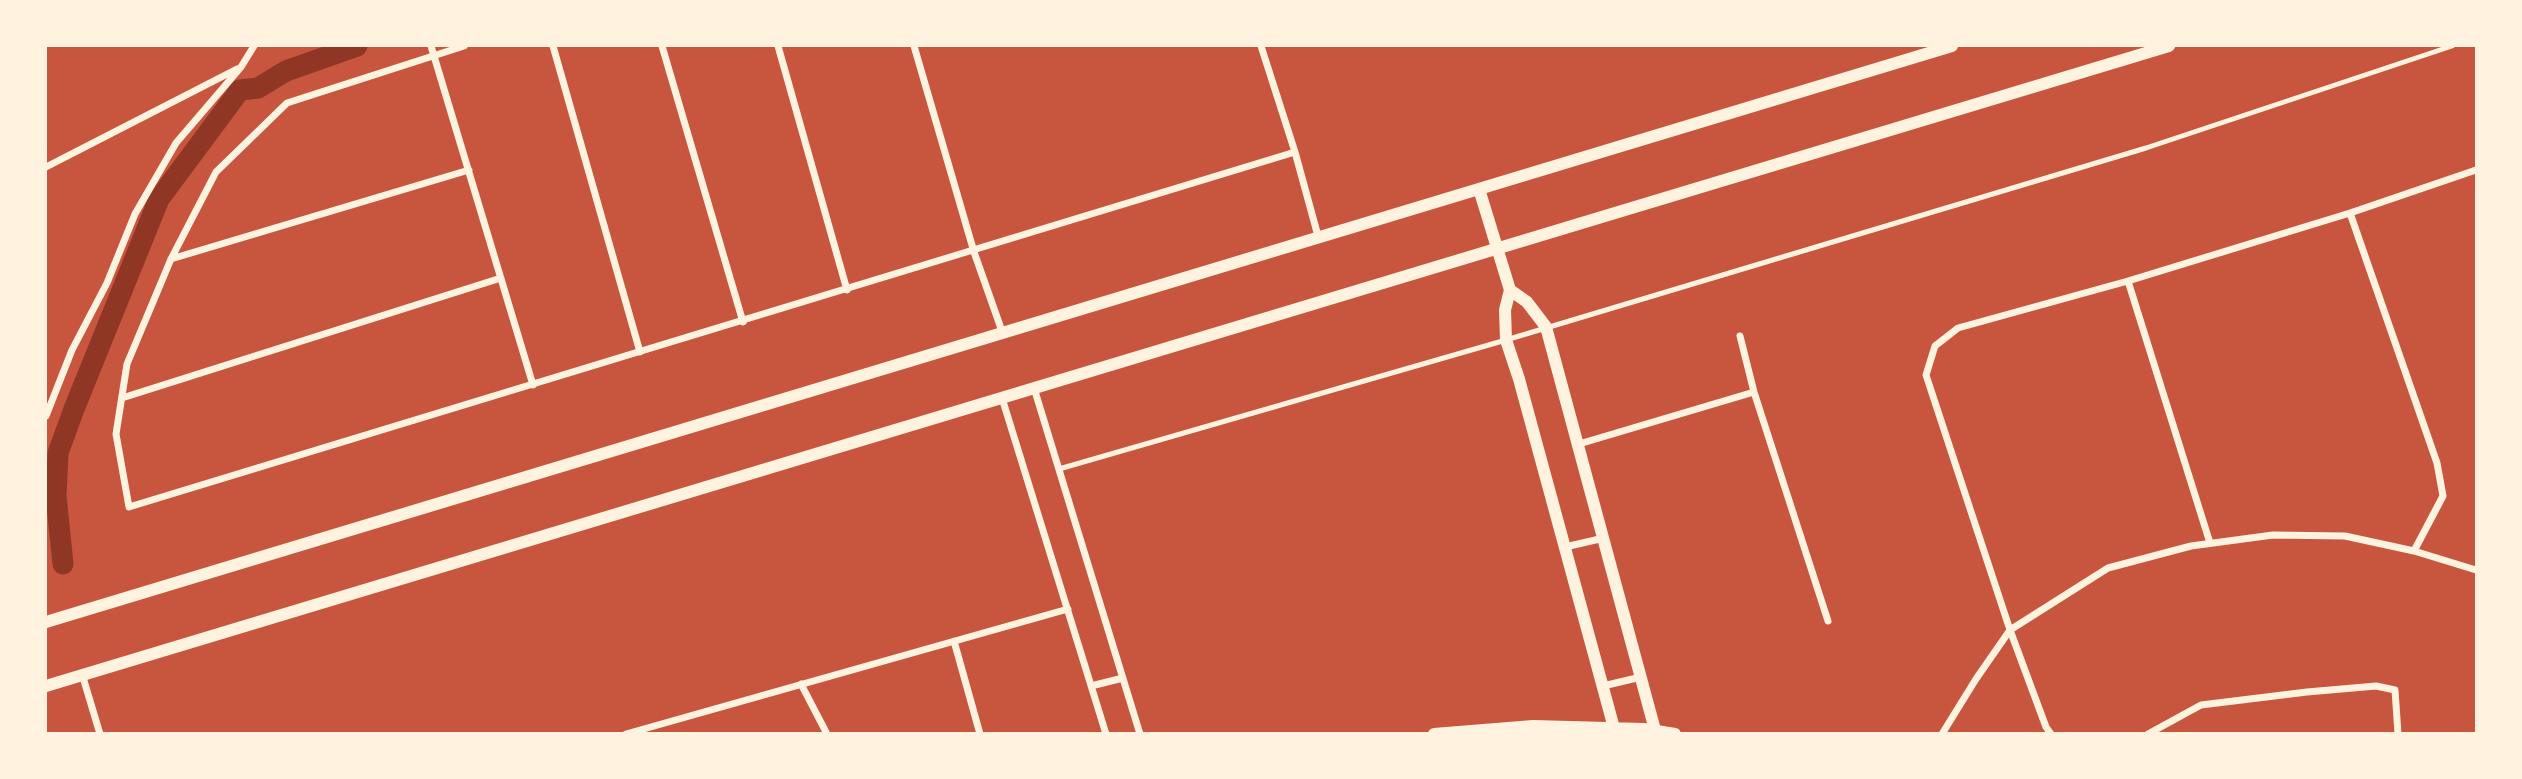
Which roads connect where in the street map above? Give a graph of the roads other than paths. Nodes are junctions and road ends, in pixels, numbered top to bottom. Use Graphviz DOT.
graph roads {
  1 [pos="254,46"];
  2 [pos="431,46"];
  3 [pos="464,46"];
  4 [pos="552,46"];
  5 [pos="662,46"];
  6 [pos="778,46"];
  7 [pos="915,46"];
  8 [pos="1261,46"];
  9 [pos="1952,46"];
  10 [pos="2169,46"];
  11 [pos="2452,46"];
  12 [pos="434,54"];
  13 [pos="241,67"];
  14 [pos="1294,152"];
  15 [pos="46,167"];
  16 [pos="468,170"];
  17 [pos="2476,170"];
  18 [pos="1479,189"];
  19 [pos="2350,213"];
  20 [pos="1318,236"];
  21 [pos="1497,248"];
  22 [pos="974,251"];
  23 [pos="171,259"];
  24 [pos="501,278"];
  25 [pos="2128,281"];
  26 [pos="847,290"];
  27 [pos="1510,290"];
  28 [pos="743,322"];
  29 [pos="1546,327"];
  30 [pos="1003,334"];
  31 [pos="1740,336"];
  32 [pos="1506,340"];
  33 [pos="640,352"];
  34 [pos="533,385"];
  35 [pos="1034,388"];
  36 [pos="1755,392"];
  37 [pos="122,398"];
  38 [pos="1002,398"];
  39 [pos="46,416"];
  40 [pos="1579,444"];
  41 [pos="1059,469"];
  42 [pos="1604,537"];
  43 [pos="2210,543"];
  44 [pos="1565,547"];
  45 [pos="2414,551"];
  46 [pos="2476,570"];
  47 [pos="1068,609"];
  48 [pos="1828,621"];
  49 [pos="46,622"];
  50 [pos="2010,630"];
  51 [pos="954,641"];
  52 [pos="82,674"];
  53 [pos="1641,677"];
  54 [pos="1123,678"];
  55 [pos="801,684"];
  56 [pos="46,685"];
  57 [pos="1091,686"];
  58 [pos="1603,686"];
  59 [pos="1614,728"];
  60 [pos="1655,730"];
  61 [pos="100,733"];
  62 [pos="626,733"];
  63 [pos="827,733"];
  64 [pos="980,733"];
  65 [pos="1105,733"];
  66 [pos="1140,733"];
  67 [pos="1434,733"];
  68 [pos="1675,733"];
  69 [pos="1942,733"];
  70 [pos="2051,733"];
  71 [pos="2148,733"];
  72 [pos="2398,733"];
  1 -- 13 [label="street"];
  2 -- 12 [label="street"];
  3 -- 12 [label="street"];
  4 -- 33 [label="street"];
  5 -- 28 [label="street"];
  6 -- 26 [label="street"];
  7 -- 22 [label="street"];
  8 -- 14 [label="street"];
  9 -- 18 [label="street"];
  10 -- 21 [label="street"];
  11 -- 29 [label="lane"];
  12 -- 16 [label="street"];
  12 -- 23 [label="street"];
  13 -- 15 [label="street"];
  13 -- 39 [label="street"];
  14 -- 20 [label="street"];
  14 -- 22 [label="street"];
  16 -- 23 [label="street"];
  16 -- 24 [label="street"];
  17 -- 19 [label="street"];
  18 -- 20 [label="street"];
  18 -- 21 [label="street"];
  19 -- 25 [label="street"];
  19 -- 45 [label="street"];
  20 -- 30 [label="street"];
  21 -- 27 [label="street"];
  21 -- 35 [label="street"];
  22 -- 26 [label="street"];
  22 -- 30 [label="street"];
  23 -- 37 [label="street"];
  24 -- 34 [label="street"];
  24 -- 37 [label="street"];
  25 -- 43 [label="street"];
  25 -- 50 [label="street"];
  26 -- 28 [label="street"];
  27 -- 29 [label="street"];
  27 -- 32 [label="street"];
  28 -- 33 [label="street"];
  29 -- 32 [label="lane"];
  29 -- 40 [label="street"];
  30 -- 49 [label="street"];
  31 -- 36 [label="street"];
  32 -- 41 [label="lane"];
  32 -- 44 [label="street"];
  33 -- 34 [label="street"];
  34 -- 37 [label="street"];
  35 -- 38 [label="street"];
  35 -- 41 [label="street"];
  36 -- 40 [label="street"];
  36 -- 48 [label="street"];
  38 -- 47 [label="street"];
  38 -- 52 [label="street"];
  40 -- 42 [label="street"];
  41 -- 54 [label="street"];
  42 -- 44 [label="street"];
  42 -- 53 [label="street"];
  43 -- 45 [label="street"];
  43 -- 50 [label="street"];
  44 -- 58 [label="street"];
  45 -- 46 [label="street"];
  47 -- 51 [label="street"];
  47 -- 57 [label="street"];
  50 -- 69 [label="street"];
  50 -- 70 [label="street"];
  51 -- 55 [label="street"];
  51 -- 64 [label="street"];
  52 -- 56 [label="street"];
  52 -- 61 [label="street"];
  53 -- 58 [label="street"];
  53 -- 60 [label="street"];
  54 -- 57 [label="street"];
  54 -- 66 [label="street"];
  55 -- 62 [label="street"];
  55 -- 63 [label="street"];
  57 -- 65 [label="street"];
  58 -- 59 [label="street"];
  59 -- 60 [label="street"];
  59 -- 67 [label="street"];
  60 -- 68 [label="street"];
  71 -- 72 [label="street"];
}
